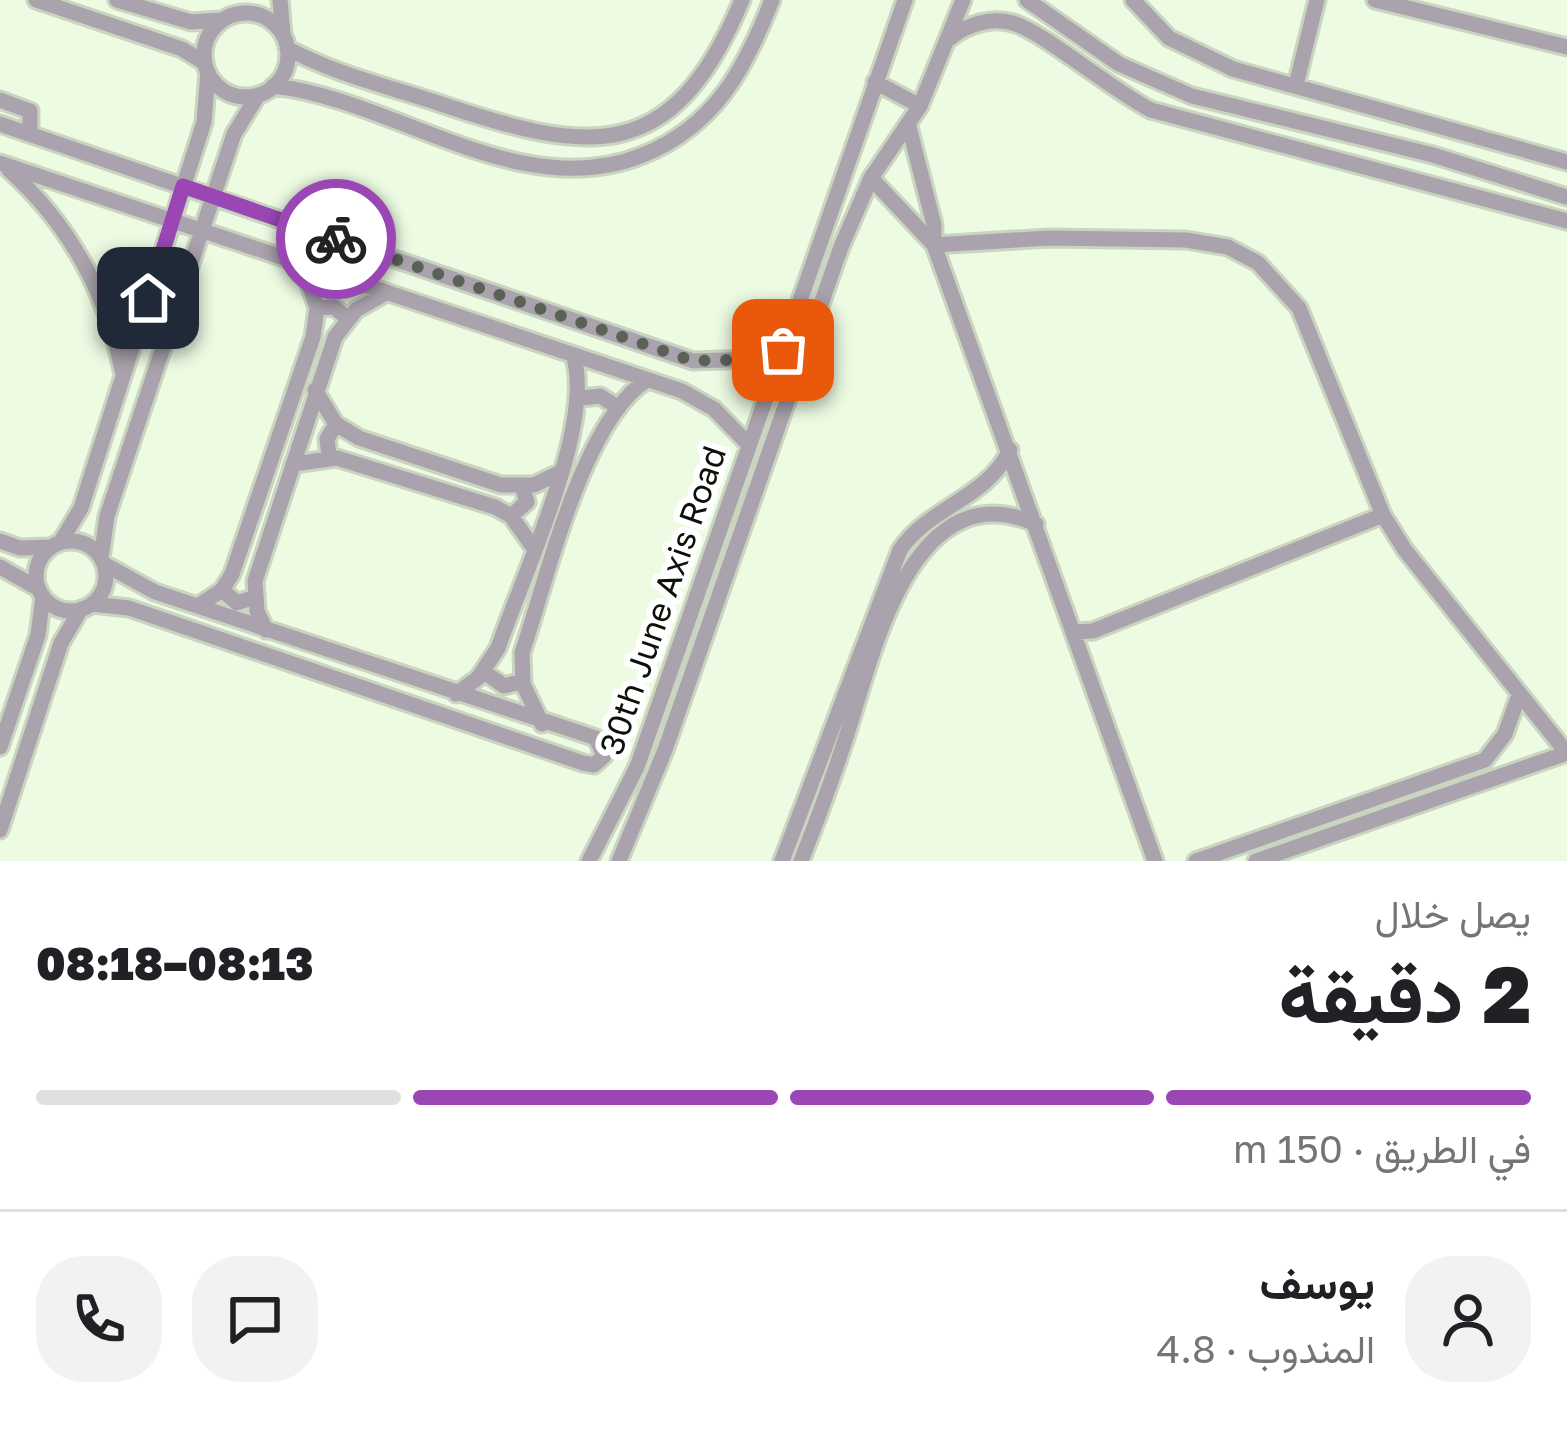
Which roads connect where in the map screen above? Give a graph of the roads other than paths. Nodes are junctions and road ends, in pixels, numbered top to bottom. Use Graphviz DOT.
graph roads {
  1 [pos="36,0"];
  2 [pos="117,0"];
  3 [pos="280,0"];
  4 [pos="742,0"];
  5 [pos="772,0"];
  6 [pos="905,0"];
  7 [pos="963,0"];
  8 [pos="1027,0"];
  9 [pos="1133,0"];
  10 [pos="1317,0"];
  11 [pos="1376,0"];
  12 [pos="143,4"];
  13 [pos="234,11"];
  14 [pos="948,40"];
  15 [pos="286,42"];
  16 [pos="1567,47"];
  17 [pos="206,68"];
  18 [pos="875,82"];
  19 [pos="1296,85"];
  20 [pos="266,91"];
  21 [pos="0,100"];
  22 [pos="920,106"];
  23 [pos="908,123"];
  24 [pos="0,124"];
  25 [pos="30,134"];
  26 [pos="1567,163"];
  27 [pos="1,164"];
  28 [pos="871,178"];
  29 [pos="183,186"];
  30 [pos="213,197"];
  31 [pos="1567,197"];
  32 [pos="1567,221"];
  33 [pos="172,222"];
  34 [pos="202,231"];
  35 [pos="934,244"];
  36 [pos="302,263"];
  37 [pos="386,293"];
  38 [pos="317,308"];
  39 [pos="347,318"];
  40 [pos="783,350"];
  41 [pos="573,355"];
  42 [pos="123,374"];
  43 [pos="647,380"];
  44 [pos="315,390"];
  45 [pos="580,398"];
  46 [pos="616,406"];
  47 [pos="336,424"];
  48 [pos="748,444"];
  49 [pos="1010,450"];
  50 [pos="329,456"];
  51 [pos="293,464"];
  52 [pos="559,473"];
  53 [pos="522,486"];
  54 [pos="511,515"];
  55 [pos="1383,515"];
  56 [pos="1036,524"];
  57 [pos="0,541"];
  58 [pos="57,544"];
  59 [pos="533,547"];
  60 [pos="102,561"];
  61 [pos="0,567"];
  62 [pos="222,590"];
  63 [pos="41,593"];
  64 [pos="255,596"];
  65 [pos="198,606"];
  66 [pos="86,607"];
  67 [pos="266,630"];
  68 [pos="1074,632"];
  69 [pos="484,672"];
  70 [pos="523,681"];
  71 [pos="456,694"];
  72 [pos="1519,694"];
  73 [pos="542,724"];
  74 [pos="0,747"];
  75 [pos="1567,753"];
  76 [pos="0,830"];
  77 [pos="589,861"];
  78 [pos="619,861"];
  79 [pos="782,861"];
  80 [pos="802,861"];
  81 [pos="1155,861"];
  82 [pos="1196,861"];
  83 [pos="1256,861"];
  1 -- 17 [label="street"];
  2 -- 12 [label="street"];
  3 -- 15 [label="street"];
  4 -- 15 [label="street"];
  5 -- 20 [label="street"];
  6 -- 18 [label="street, 30th June Axis Road"];
  7 -- 14 [label="street, 30th June Axis Road"];
  8 -- 31 [label="street"];
  9 -- 19 [label="street"];
  10 -- 19 [label="street"];
  11 -- 16 [label="street"];
  12 -- 13 [label="street"];
  13 -- 15 [label="street"];
  13 -- 17 [label="street"];
  14 -- 22 [label="street, 30th June Axis Road"];
  14 -- 32 [label="street"];
  15 -- 20 [label="street"];
  17 -- 20 [label="street"];
  17 -- 29 [label="street"];
  18 -- 22 [label="street"];
  18 -- 40 [label="street, 30th June Axis Road"];
  19 -- 26 [label="street"];
  20 -- 30 [label="street"];
  21 -- 25 [label="street"];
  22 -- 23 [label="street, 30th June Axis Road"];
  23 -- 28 [label="street, 30th June Axis Road"];
  23 -- 35 [label="street"];
  24 -- 25 [label="street"];
  25 -- 29 [label="street"];
  27 -- 33 [label="street"];
  27 -- 42 [label="street"];
  28 -- 35 [label="street"];
  28 -- 78 [label="street, 30th June Axis Road"];
  29 -- 30 [label="street"];
  29 -- 33 [label="street"];
  30 -- 34 [label="street"];
  30 -- 40 [label="street"];
  33 -- 34 [label="street"];
  33 -- 42 [label="street"];
  34 -- 36 [label="street"];
  34 -- 60 [label="street"];
  35 -- 49 [label="street"];
  35 -- 55 [label="street"];
  36 -- 37 [label="street"];
  36 -- 38 [label="street"];
  37 -- 39 [label="street"];
  37 -- 41 [label="street"];
  38 -- 39 [label="street"];
  38 -- 62 [label="street"];
  39 -- 44 [label="street"];
  40 -- 48 [label="street, 30th June Axis Road"];
  41 -- 43 [label="street"];
  41 -- 45 [label="street"];
  42 -- 58 [label="street"];
  43 -- 46 [label="street"];
  43 -- 48 [label="street"];
  44 -- 47 [label="street"];
  44 -- 51 [label="street"];
  45 -- 46 [label="street"];
  45 -- 52 [label="street"];
  46 -- 70 [label="street"];
  47 -- 50 [label="street"];
  47 -- 53 [label="street"];
  48 -- 77 [label="street, 30th June Axis Road"];
  49 -- 56 [label="street"];
  49 -- 79 [label="street"];
  50 -- 51 [label="street"];
  50 -- 54 [label="street"];
  51 -- 64 [label="street"];
  52 -- 53 [label="street"];
  52 -- 59 [label="street"];
  53 -- 54 [label="street"];
  54 -- 59 [label="street"];
  55 -- 68 [label="street"];
  55 -- 72 [label="street"];
  56 -- 68 [label="street"];
  56 -- 80 [label="street"];
  57 -- 58 [label="street"];
  58 -- 60 [label="street"];
  58 -- 63 [label="street"];
  59 -- 69 [label="street"];
  60 -- 65 [label="street"];
  60 -- 66 [label="street"];
  61 -- 63 [label="street"];
  62 -- 64 [label="street"];
  62 -- 65 [label="street"];
  63 -- 66 [label="street"];
  63 -- 74 [label="street"];
  64 -- 67 [label="street"];
  65 -- 67 [label="street"];
  66 -- 73 [label="street"];
  66 -- 76 [label="street"];
  67 -- 71 [label="street"];
  68 -- 81 [label="street"];
  69 -- 70 [label="street"];
  69 -- 71 [label="street"];
  70 -- 73 [label="street"];
  71 -- 73 [label="street"];
  72 -- 75 [label="street"];
  72 -- 82 [label="street"];
  75 -- 83 [label="street"];
}
